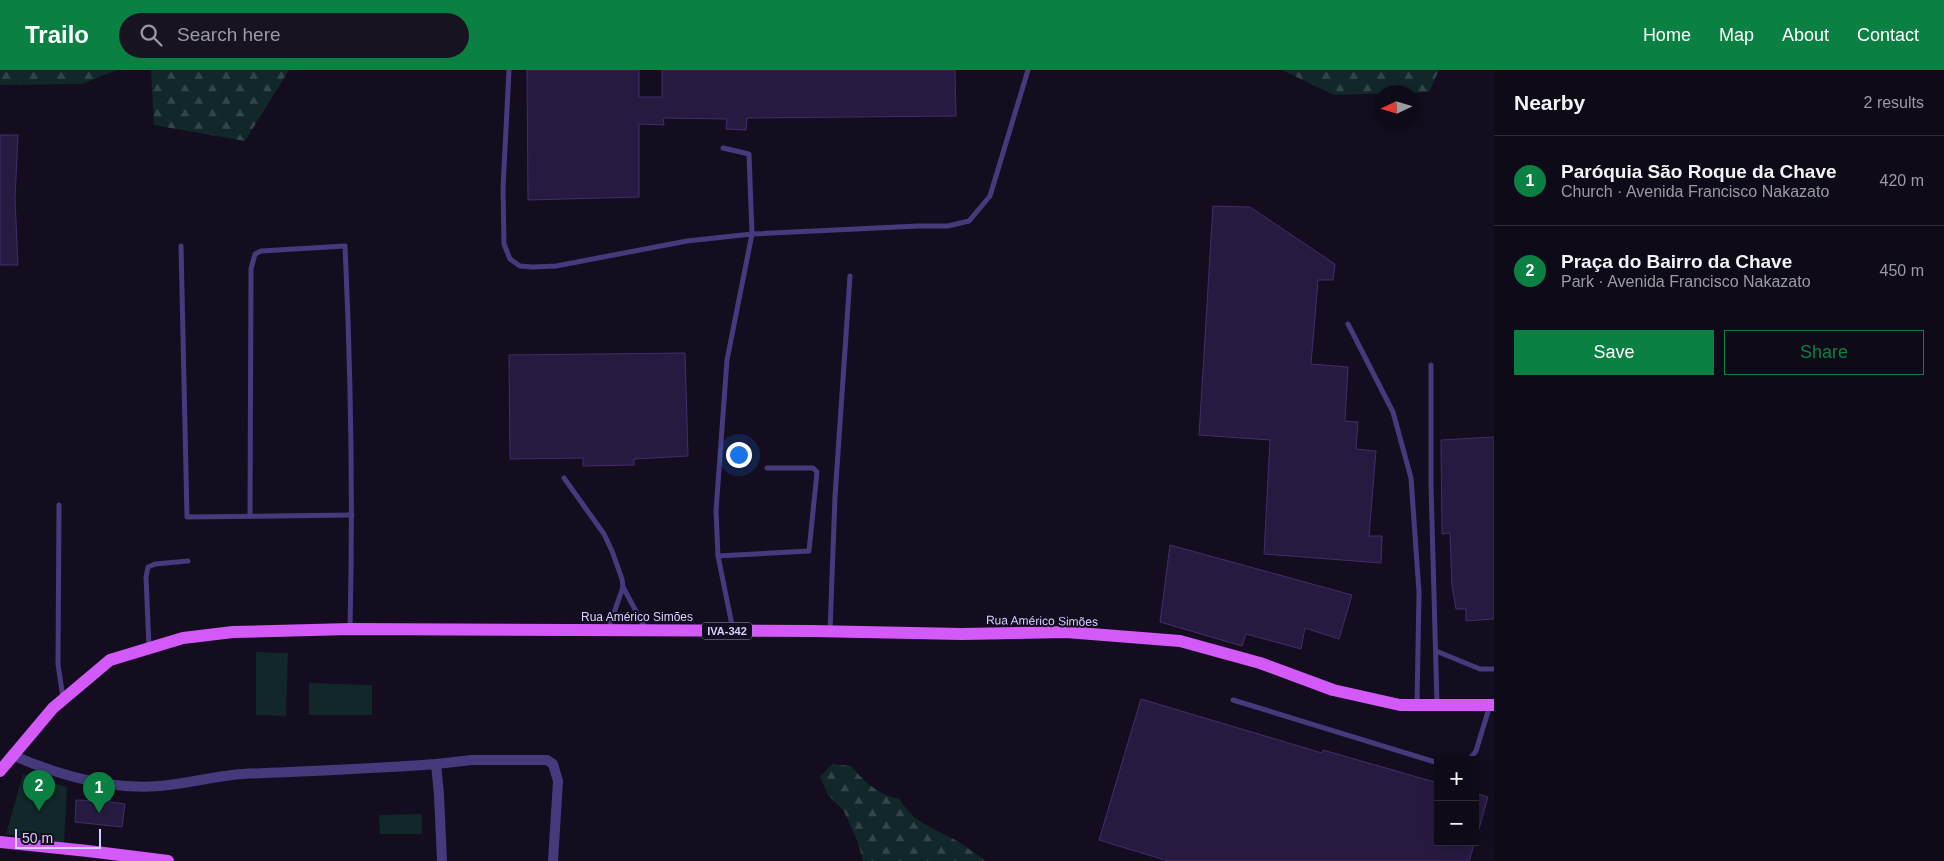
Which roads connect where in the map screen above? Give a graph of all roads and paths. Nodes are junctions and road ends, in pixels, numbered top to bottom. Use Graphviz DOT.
graph roads {
  1 [pos="509,70"];
  2 [pos="1028,70"];
  3 [pos="723,148"];
  4 [pos="752,234"];
  5 [pos="181,246"];
  6 [pos="850,276"];
  7 [pos="1348,324"];
  8 [pos="1431,365"];
  9 [pos="767,468"];
  10 [pos="564,478"];
  11 [pos="58,505"];
  12 [pos="352,515"];
  13 [pos="250,516"];
  14 [pos="718,556"];
  15 [pos="188,561"];
  16 [pos="623,587"];
  17 [pos="350,629"];
  18 [pos="733,630"];
  19 [pos="608,631"];
  20 [pos="646,631"];
  21 [pos="830,631"];
  22 [pos="149,648"];
  23 [pos="1436,651"];
  24 [pos="1494,669"];
  25 [pos="63,699"];
  26 [pos="1234,700"];
  27 [pos="1417,705"];
  28 [pos="1436,705"];
  29 [pos="1492,705"];
  30 [pos="12,755"];
  31 [pos="1472,756"];
  32 [pos="1434,762"];
  33 [pos="436,764"];
  34 [pos="0,771"];
  35 [pos="0,842"];
  36 [pos="168,861"];
  37 [pos="442,861"];
  38 [pos="553,861"];
  1 -- 4 [label="lane"];
  2 -- 4 [label="lane"];
  3 -- 4 [label="lane"];
  4 -- 14 [label="lane"];
  5 -- 13 [label="lane"];
  6 -- 21 [label="lane"];
  7 -- 27 [label="lane"];
  8 -- 23 [label="lane"];
  9 -- 14 [label="lane"];
  10 -- 16 [label="lane"];
  11 -- 25 [label="lane"];
  12 -- 13 [label="lane"];
  12 -- 13 [label="lane"];
  12 -- 17 [label="lane"];
  14 -- 18 [label="lane"];
  15 -- 22 [label="lane"];
  16 -- 19 [label="lane"];
  16 -- 20 [label="lane"];
  17 -- 19 [label="main road, Rua Américo Simões / IVA-342"];
  17 -- 22 [label="main road, Rua Américo Simões / IVA-342"];
  18 -- 20 [label="main road, Rua Américo Simões / IVA-342"];
  18 -- 21 [label="main road, Rua Américo Simões / IVA-342"];
  19 -- 20 [label="main road, Rua Américo Simões / IVA-342"];
  21 -- 27 [label="main road, Rua Américo Simões / IVA-342"];
  22 -- 25 [label="main road, Rua Américo Simões / IVA-342"];
  23 -- 24 [label="lane"];
  23 -- 28 [label="lane"];
  25 -- 30 [label="main road, Rua Américo Simões / IVA-342"];
  26 -- 32 [label="lane"];
  27 -- 28 [label="main road, Rua Américo Simões / IVA-342"];
  28 -- 29 [label="main road, Rua Américo Simões / IVA-342"];
  29 -- 31 [label="lane"];
  30 -- 33 [label="street"];
  30 -- 34 [label="main road, Rua Américo Simões / IVA-342"];
  33 -- 37 [label="street"];
  33 -- 38 [label="street"];
  35 -- 36 [label="main road"];
}
